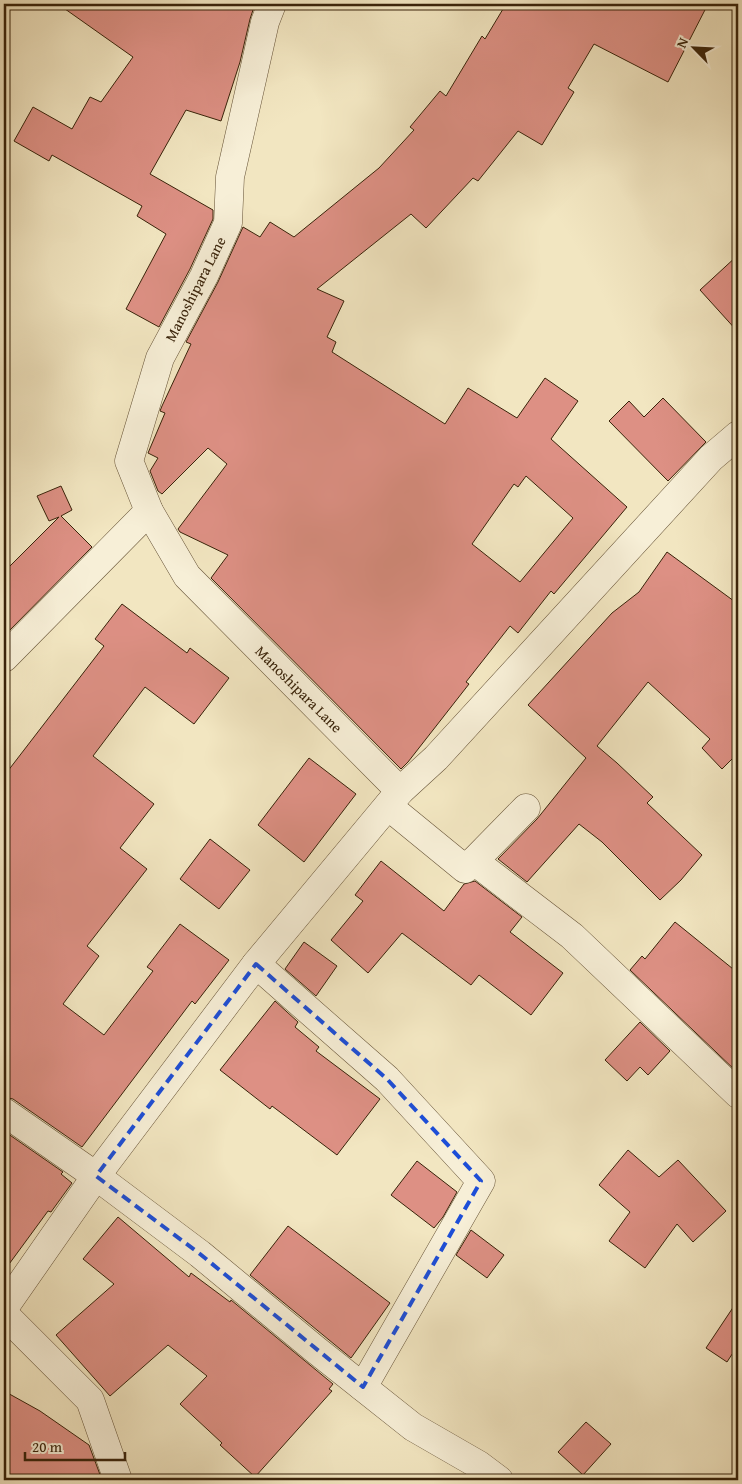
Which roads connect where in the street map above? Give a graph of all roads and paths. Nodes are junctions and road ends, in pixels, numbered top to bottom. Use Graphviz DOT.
graph roads {
  1 [pos="272,4"];
  2 [pos="738,435"];
  3 [pos="149,511"];
  4 [pos="4,658"];
  5 [pos="394,799"];
  6 [pos="526,808"];
  7 [pos="474,861"];
  8 [pos="256,964"];
  9 [pos="738,1094"];
  10 [pos="4,1112"];
  11 [pos="96,1176"];
  12 [pos="4,1308"];
  13 [pos="4,1314"];
  14 [pos="363,1387"];
  15 [pos="483,1475"];
  16 [pos="118,1480"];
  1 -- 3 [label="street, Manoshipara Lane"];
  2 -- 5 [label="street"];
  3 -- 4 [label="street"];
  3 -- 5 [label="street, Manoshipara Lane"];
  5 -- 7 [label="street, Manoshipara Lane"];
  5 -- 8 [label="street"];
  6 -- 7 [label="street"];
  7 -- 9 [label="street"];
  8 -- 11 [label="street"];
  8 -- 14 [label="street"];
  10 -- 11 [label="street"];
  11 -- 12 [label="street"];
  11 -- 14 [label="street"];
  13 -- 16 [label="street"];
  14 -- 15 [label="street"];
}
